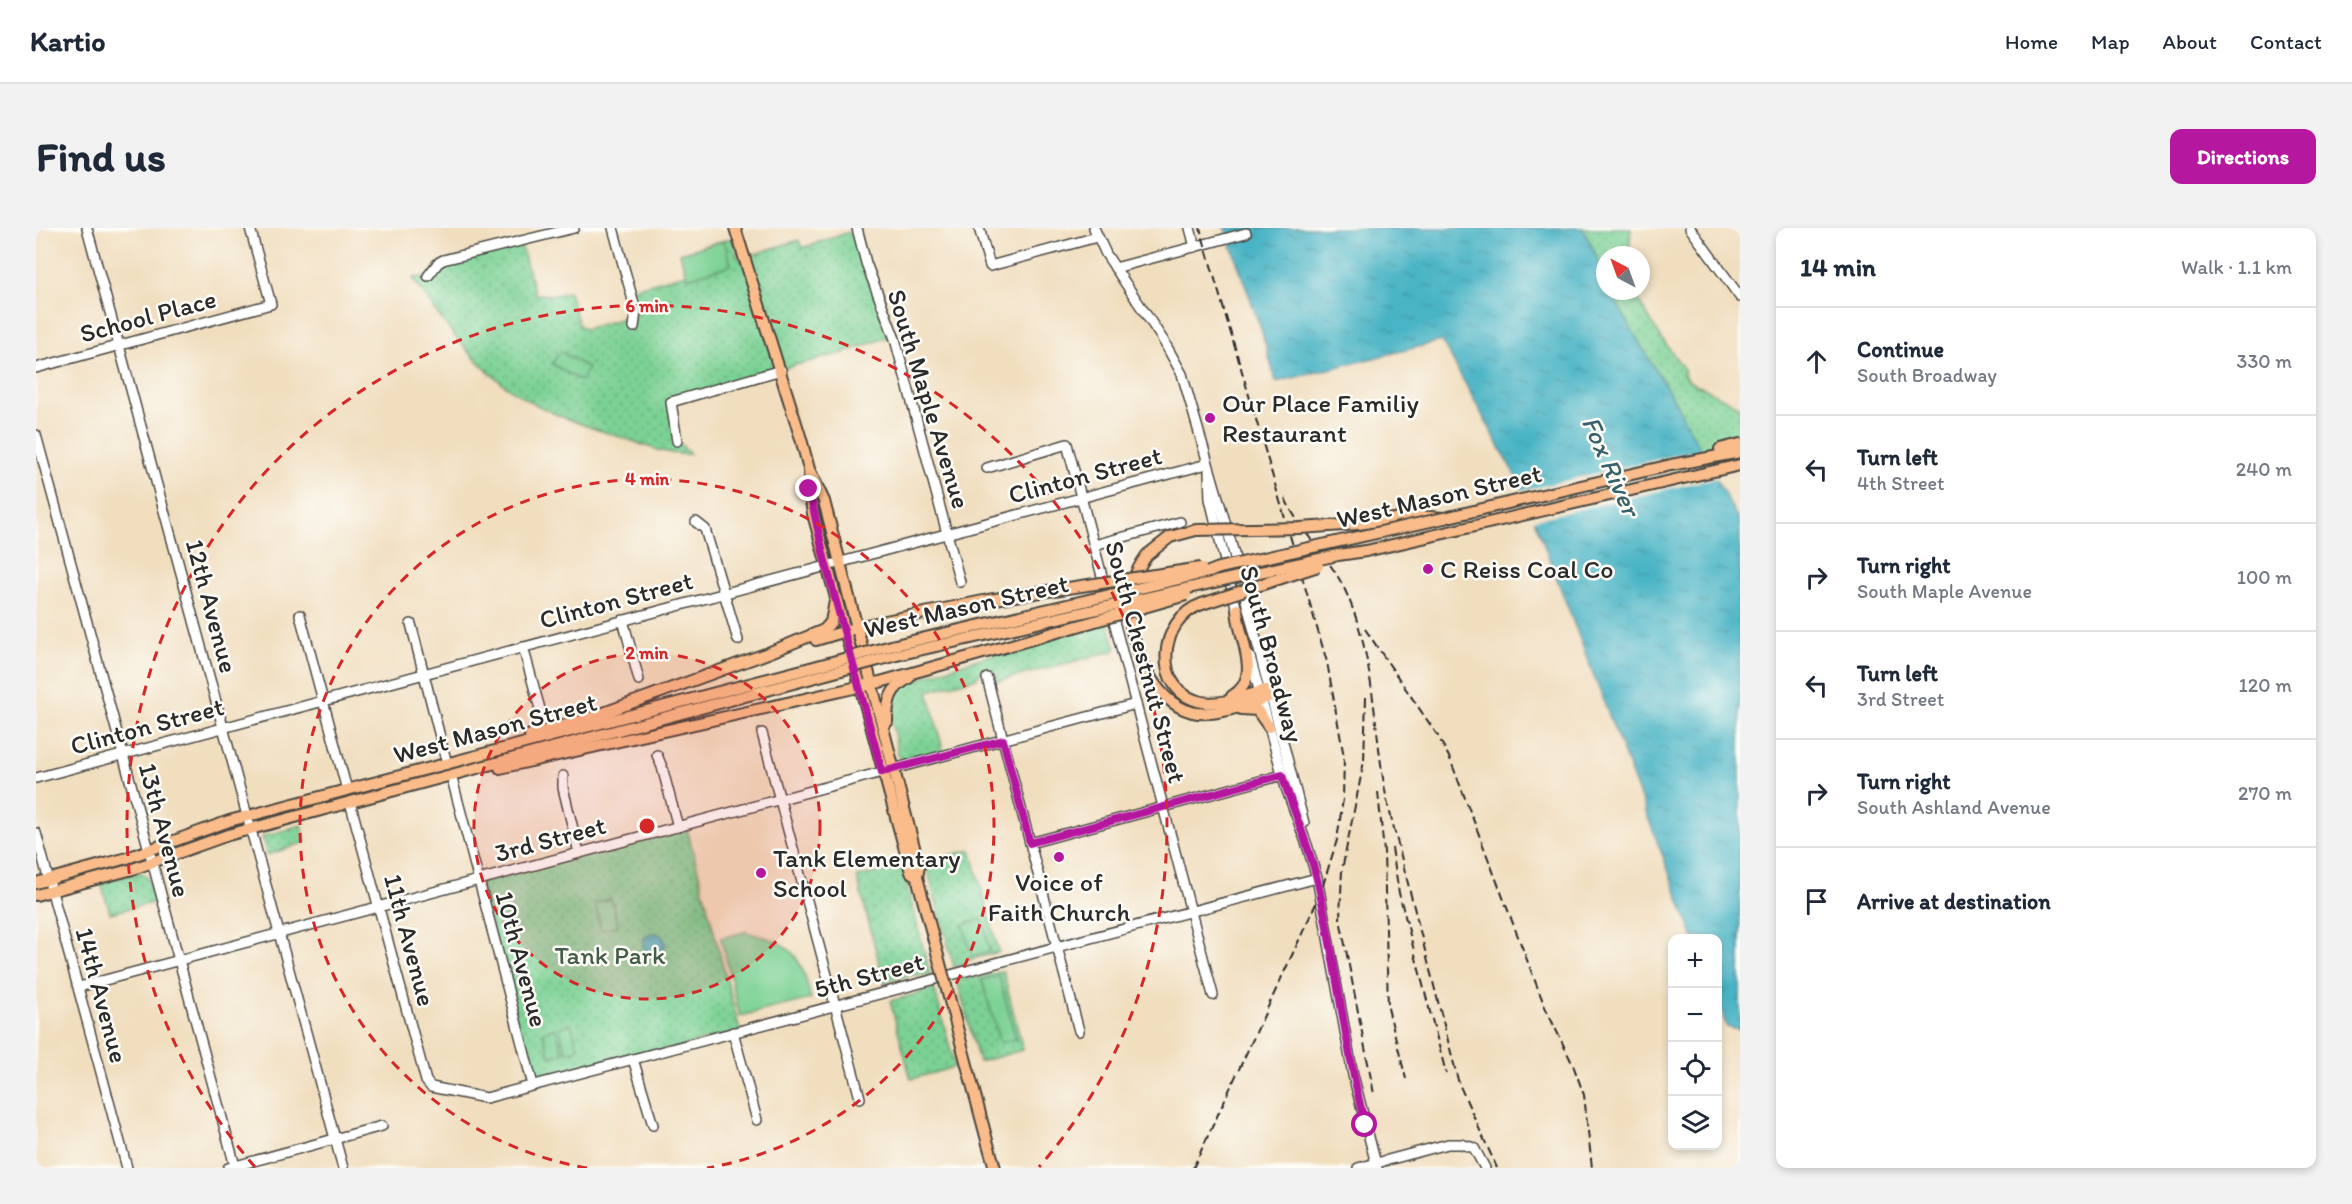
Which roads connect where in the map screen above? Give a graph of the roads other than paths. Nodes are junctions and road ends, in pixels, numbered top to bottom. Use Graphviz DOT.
graph roads {
  1 [pos="87,228"];
  2 [pos="250,228"];
  3 [pos="574,228"];
  4 [pos="613,228"];
  5 [pos="735,228"];
  6 [pos="857,228"];
  7 [pos="979,228"];
  8 [pos="1190,228"];
  9 [pos="1690,228"];
  10 [pos="1096,232"];
  11 [pos="1246,233"];
  12 [pos="1195,247"];
  13 [pos="1115,268"];
  14 [pos="428,276"];
  15 [pos="1739,295"];
  16 [pos="634,327"];
  17 [pos="119,345"];
  18 [pos="36,368"];
  19 [pos="781,370"];
  20 [pos="36,435"];
  21 [pos="677,441"];
  22 [pos="1740,444"];
  23 [pos="1740,452"];
  24 [pos="1671,465"];
  25 [pos="1740,465"];
  26 [pos="809,468"];
  27 [pos="987,468"];
  28 [pos="1208,468"];
  29 [pos="1082,498"];
  30 [pos="1444,518"];
  31 [pos="696,522"];
  32 [pos="1180,522"];
  33 [pos="948,534"];
  34 [pos="1094,544"];
  35 [pos="1366,550"];
  36 [pos="841,562"];
  37 [pos="826,566"];
  38 [pos="1219,568"];
  39 [pos="1228,579"];
  40 [pos="960,582"];
  41 [pos="725,593"];
  42 [pos="835,599"];
  43 [pos="1237,609"];
  44 [pos="300,615"];
  45 [pos="622,621"];
  46 [pos="411,624"];
  47 [pos="858,628"];
  48 [pos="844,631"];
  49 [pos="738,640"];
  50 [pos="523,647"];
  51 [pos="768,653"];
  52 [pos="926,670"];
  53 [pos="811,673"];
  54 [pos="424,674"];
  55 [pos="987,678"];
  56 [pos="639,680"];
  57 [pos="872,684"];
  58 [pos="859,687"];
  59 [pos="1266,694"];
  60 [pos="323,701"];
  61 [pos="1136,704"];
  62 [pos="1216,708"];
  63 [pos="540,709"];
  64 [pos="223,727"];
  65 [pos="1269,727"];
  66 [pos="762,733"];
  67 [pos="887,735"];
  68 [pos="1003,740"];
  69 [pos="123,754"];
  70 [pos="657,755"];
  71 [pos="459,761"];
  72 [pos="895,769"];
  73 [pos="452,771"];
  74 [pos="882,772"];
  75 [pos="1287,773"];
  76 [pos="563,776"];
  77 [pos="36,778"];
  78 [pos="349,796"];
  79 [pos="780,800"];
  80 [pos="1162,808"];
  81 [pos="247,817"];
  82 [pos="678,827"];
  83 [pos="250,830"];
  84 [pos="36,833"];
  85 [pos="1030,843"];
  86 [pos="149,851"];
  87 [pos="579,853"];
  88 [pos="152,862"];
  89 [pos="917,877"];
  90 [pos="1317,878"];
  91 [pos="479,880"];
  92 [pos="36,883"];
  93 [pos="50,886"];
  94 [pos="36,895"];
  95 [pos="379,907"];
  96 [pos="1189,912"];
  97 [pos="279,934"];
  98 [pos="1056,946"];
  99 [pos="179,960"];
  100 [pos="79,987"];
  101 [pos="1213,995"];
  102 [pos="835,1005"];
  103 [pos="1079,1030"];
  104 [pos="733,1032"];
  105 [pos="633,1059"];
  106 [pos="533,1085"];
  107 [pos="431,1087"];
  108 [pos="860,1098"];
  109 [pos="757,1120"];
  110 [pos="653,1125"];
  111 [pos="382,1126"];
  112 [pos="335,1139"];
  113 [pos="1376,1166"];
  114 [pos="231,1167"];
  115 [pos="127,1168"];
  116 [pos="343,1168"];
  117 [pos="995,1168"];
  118 [pos="1358,1168"];
  119 [pos="1485,1168"];
  1 -- 17 [label="street, 12th Avenue"];
  2 -- 17 [label="street, School Place"];
  3 -- 14 [label="street"];
  4 -- 16 [label="street"];
  5 -- 19 [label="main road"];
  6 -- 33 [label="street, South Maple Avenue"];
  7 -- 10 [label="street"];
  8 -- 12 [label="street"];
  9 -- 15 [label="street"];
  10 -- 13 [label="street, South Broadway"];
  11 -- 12 [label="street"];
  12 -- 13 [label="street"];
  13 -- 28 [label="street, South Broadway"];
  17 -- 18 [label="street, School Place"];
  17 -- 64 [label="street, 12th Avenue"];
  19 -- 21 [label="street"];
  19 -- 26 [label="main road"];
  20 -- 69 [label="street, 13th Avenue"];
  22 -- 24 [label="main road"];
  23 -- 24 [label="main road, West Mason Street"];
  24 -- 30 [label="main road, West Mason Street"];
  25 -- 35 [label="main road, West Mason Street"];
  26 -- 36 [label="main road"];
  26 -- 37 [label="main road"];
  27 -- 29 [label="street, South Chestnut Street"];
  28 -- 29 [label="street, Clinton Street"];
  28 -- 43 [label="street, South Broadway"];
  28 -- 59 [label="street, South Broadway"];
  29 -- 33 [label="street, Clinton Street"];
  29 -- 34 [label="street, South Chestnut Street"];
  30 -- 38 [label="main road, West Mason Street, bridge"];
  30 -- 62 [label="main road, bridge"];
  31 -- 41 [label="street"];
  32 -- 34 [label="street"];
  33 -- 36 [label="street, Clinton Street"];
  33 -- 40 [label="street, South Maple Avenue"];
  34 -- 61 [label="street, South Chestnut Street"];
  35 -- 39 [label="main road, West Mason Street, bridge"];
  35 -- 62 [label="main road, bridge"];
  36 -- 37 [label="street, Clinton Street"];
  36 -- 47 [label="main road"];
  37 -- 41 [label="street, Clinton Street"];
  37 -- 42 [label="main road"];
  38 -- 47 [label="main road, bridge"];
  38 -- 53 [label="main road, West Mason Street, bridge"];
  39 -- 52 [label="main road, bridge"];
  39 -- 53 [label="main road, West Mason Street, bridge"];
  41 -- 45 [label="street, Clinton Street"];
  41 -- 49 [label="street"];
  42 -- 48 [label="main road"];
  42 -- 51 [label="main road"];
  43 -- 59 [label="street, South Broadway"];
  43 -- 62 [label="main road"];
  44 -- 60 [label="street, 11th Avenue"];
  45 -- 50 [label="street, Clinton Street"];
  45 -- 56 [label="street"];
  46 -- 54 [label="street, 10th Avenue"];
  47 -- 48 [label="main road"];
  47 -- 57 [label="main road"];
  48 -- 51 [label="main road"];
  48 -- 58 [label="main road"];
  50 -- 54 [label="street, Clinton Street"];
  50 -- 63 [label="street"];
  51 -- 71 [label="main road"];
  52 -- 57 [label="main road"];
  52 -- 67 [label="main road"];
  53 -- 71 [label="main road, West Mason Street"];
  53 -- 73 [label="main road, West Mason Street"];
  54 -- 60 [label="street, Clinton Street"];
  54 -- 73 [label="street, 10th Avenue"];
  55 -- 68 [label="street"];
  57 -- 58 [label="main road"];
  57 -- 67 [label="main road"];
  58 -- 73 [label="main road"];
  58 -- 74 [label="main road"];
  59 -- 62 [label="main road"];
  59 -- 65 [label="street, South Broadway"];
  59 -- 75 [label="street, South Broadway"];
  60 -- 64 [label="street, Clinton Street"];
  60 -- 78 [label="street, 11th Avenue"];
  61 -- 68 [label="street, 3rd Street"];
  61 -- 80 [label="street, South Chestnut Street"];
  62 -- 65 [label="main road"];
  64 -- 69 [label="street, Clinton Street"];
  64 -- 81 [label="street, 12th Avenue"];
  65 -- 75 [label="street, South Broadway"];
  66 -- 79 [label="street"];
  67 -- 72 [label="main road"];
  68 -- 72 [label="street, 3rd Street"];
  68 -- 85 [label="street"];
  69 -- 77 [label="street, Clinton Street"];
  69 -- 86 [label="street, 13th Avenue"];
  70 -- 82 [label="street"];
  71 -- 73 [label="main road, West Mason Street"];
  72 -- 74 [label="street, 3rd Street"];
  72 -- 89 [label="main road"];
  73 -- 78 [label="main road, West Mason Street"];
  73 -- 91 [label="street, 10th Avenue"];
  74 -- 79 [label="street, 3rd Street"];
  74 -- 89 [label="main road"];
  75 -- 80 [label="street"];
  75 -- 90 [label="street, South Broadway"];
  76 -- 87 [label="street"];
  78 -- 81 [label="main road, West Mason Street"];
  78 -- 83 [label="main road, West Mason Street"];
  78 -- 95 [label="street, 11th Avenue"];
  79 -- 82 [label="street, 3rd Street"];
  79 -- 102 [label="street"];
  80 -- 85 [label="street"];
  80 -- 96 [label="street, South Chestnut Street"];
  81 -- 83 [label="street, 12th Avenue"];
  81 -- 86 [label="main road, West Mason Street"];
  82 -- 87 [label="street, 3rd Street"];
  83 -- 88 [label="main road, West Mason Street"];
  83 -- 97 [label="street, 12th Avenue"];
  84 -- 93 [label="street, 14th Avenue"];
  85 -- 98 [label="street"];
  86 -- 88 [label="street, 13th Avenue"];
  86 -- 93 [label="main road, West Mason Street"];
  87 -- 91 [label="street, 3rd Street"];
  88 -- 93 [label="main road, West Mason Street"];
  88 -- 99 [label="street, 13th Avenue"];
  89 -- 117 [label="main road, bridge"];
  90 -- 96 [label="street, 5th Street"];
  90 -- 113 [label="street, South Broadway"];
  91 -- 95 [label="street, 3rd Street"];
  91 -- 106 [label="street, 10th Avenue"];
  92 -- 93 [label="main road, West Mason Street"];
  93 -- 94 [label="main road, West Mason Street"];
  93 -- 100 [label="street, 14th Avenue"];
  95 -- 97 [label="street, 3rd Street"];
  95 -- 107 [label="street, 11th Avenue"];
  96 -- 98 [label="street, 5th Street"];
  96 -- 101 [label="street, South Chestnut Street"];
  97 -- 99 [label="street, 3rd Street"];
  97 -- 112 [label="street, 12th Avenue"];
  98 -- 102 [label="street, 5th Street"];
  98 -- 103 [label="street"];
  99 -- 100 [label="street, 3rd Street"];
  99 -- 114 [label="street, 13th Avenue"];
  100 -- 115 [label="street, 14th Avenue"];
  102 -- 104 [label="street, 5th Street"];
  102 -- 108 [label="street"];
  104 -- 105 [label="street, 5th Street"];
  104 -- 109 [label="street"];
  105 -- 106 [label="street, 5th Street"];
  105 -- 110 [label="street"];
  106 -- 107 [label="street, 5th Street"];
  111 -- 112 [label="street"];
  112 -- 114 [label="street"];
  112 -- 116 [label="street, 12th Avenue"];
  113 -- 118 [label="street"];
  113 -- 119 [label="street"];
}
